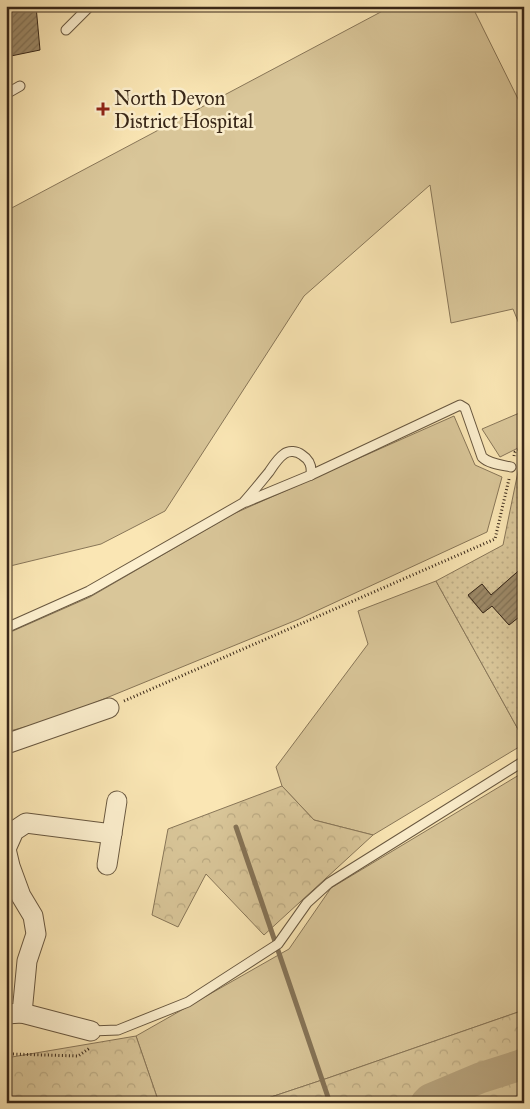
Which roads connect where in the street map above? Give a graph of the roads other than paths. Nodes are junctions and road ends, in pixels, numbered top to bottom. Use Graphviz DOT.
graph roads {
  1 [pos="90,6"];
  2 [pos="66,30"];
  3 [pos="20,86"];
  4 [pos="6,94"];
  5 [pos="512,467"];
  6 [pos="311,475"];
  7 [pos="243,503"];
  8 [pos="6,628"];
  9 [pos="109,708"];
  10 [pos="6,744"];
  11 [pos="524,761"];
  12 [pos="116,801"];
  13 [pos="112,834"];
  14 [pos="107,865"];
  15 [pos="14,1013"];
  16 [pos="91,1031"];
  1 -- 2 [label="lane"];
  3 -- 4 [label="lane"];
  5 -- 6 [label="lane"];
  6 -- 7 [label="lane"];
  6 -- 7 [label="lane"];
  7 -- 8 [label="lane"];
  9 -- 10 [label="street"];
  11 -- 16 [label="lane"];
  12 -- 13 [label="street"];
  13 -- 14 [label="street"];
  13 -- 15 [label="street"];
  15 -- 16 [label="street"];
}
